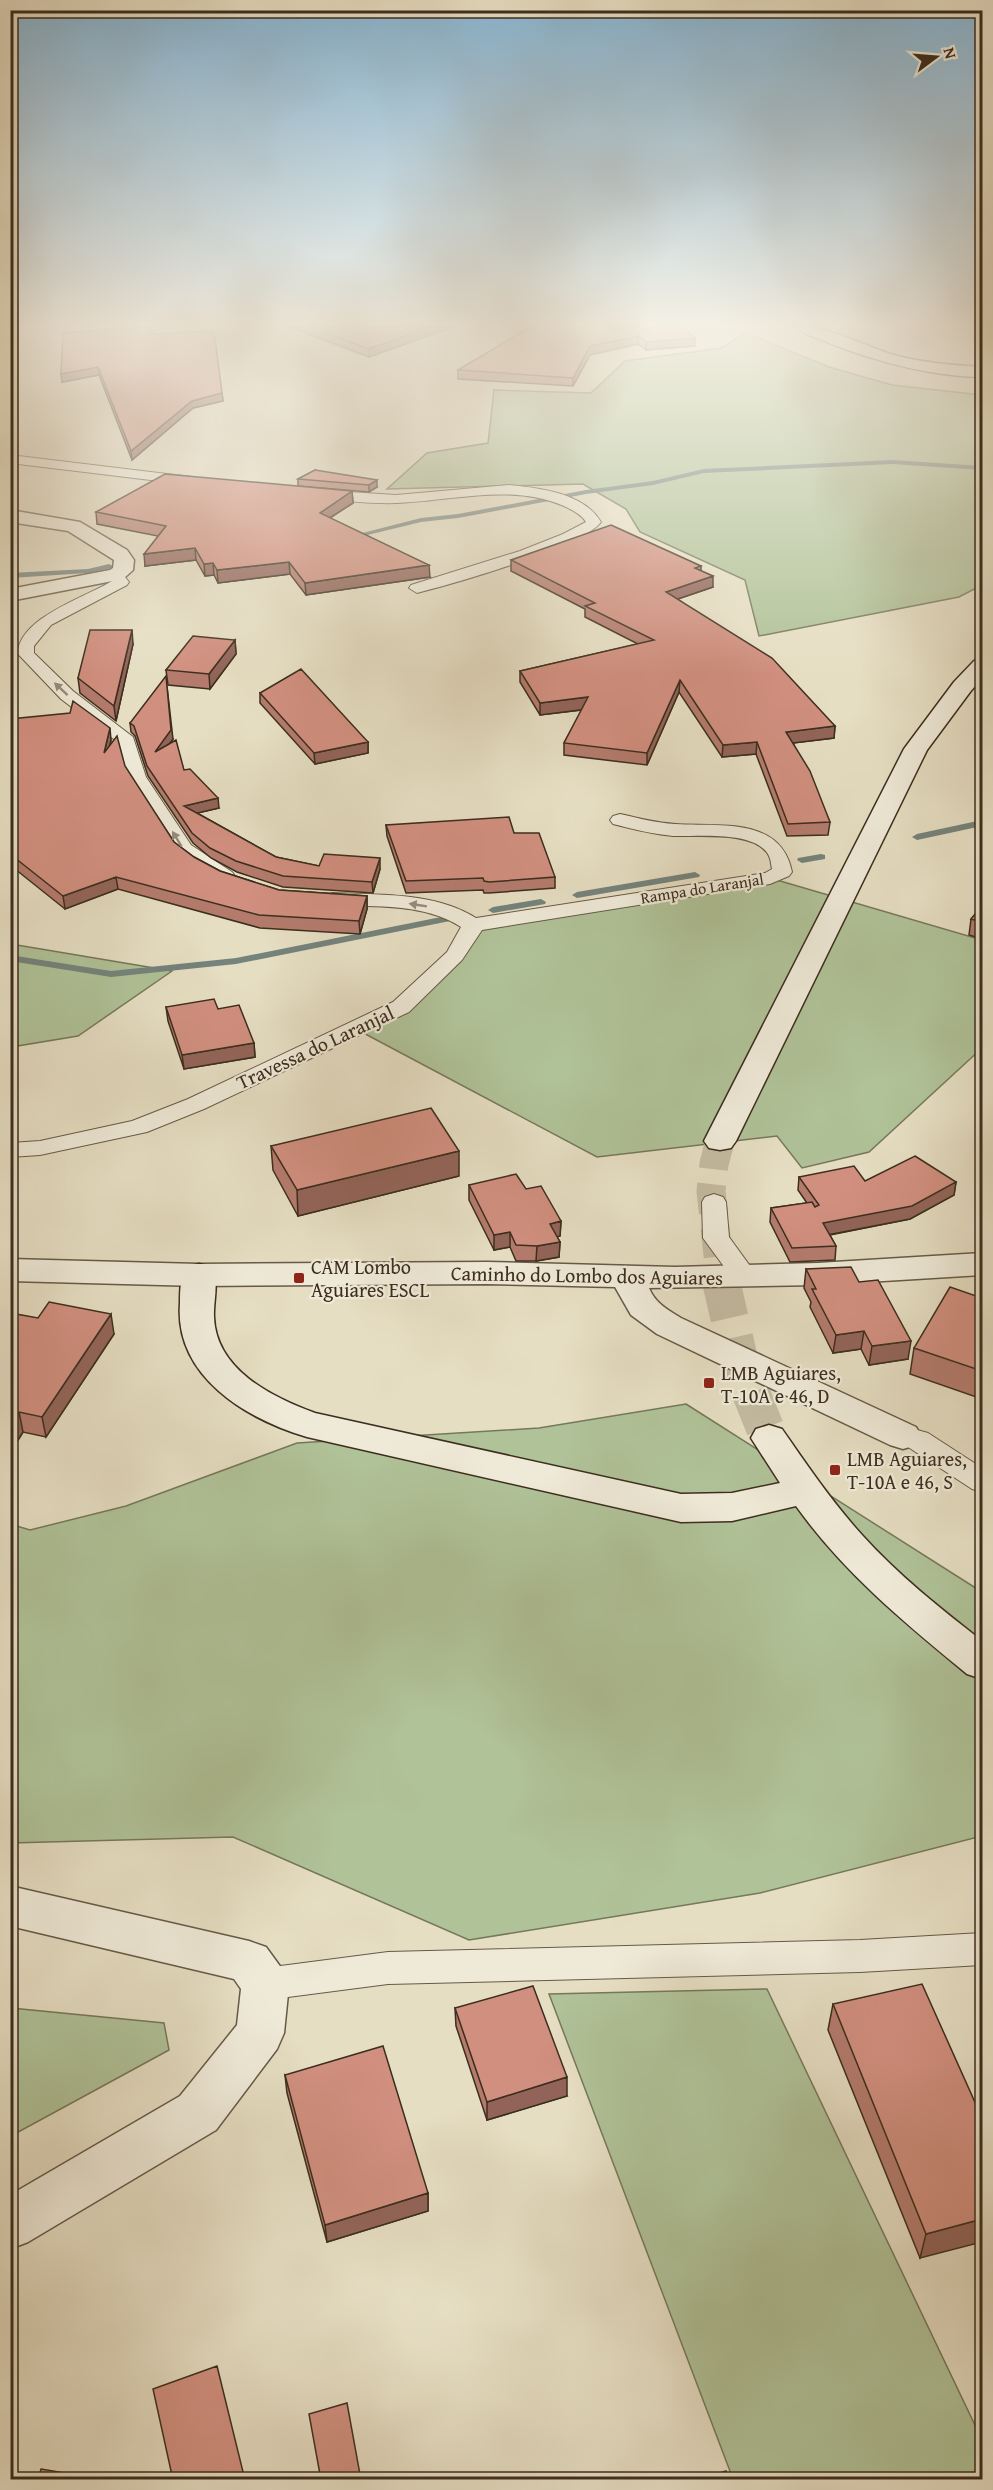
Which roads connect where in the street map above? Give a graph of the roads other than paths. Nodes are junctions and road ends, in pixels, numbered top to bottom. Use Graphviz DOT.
graph roads {
  1 [pos="10,459"];
  2 [pos="205,482"];
  3 [pos="305,492"];
  4 [pos="10,516"];
  5 [pos="116,575"];
  6 [pos="417,588"];
  7 [pos="10,595"];
  8 [pos="976,674"];
  9 [pos="620,820"];
  10 [pos="246,884"];
  11 [pos="315,898"];
  12 [pos="472,925"];
  13 [pos="720,1141"];
  14 [pos="10,1150"];
  15 [pos="714,1202"];
  16 [pos="982,1264"];
  17 [pos="10,1270"];
  18 [pos="198,1275"];
  19 [pos="745,1277"];
  20 [pos="630,1278"];
  21 [pos="903,1436"];
  22 [pos="769,1438"];
  23 [pos="982,1482"];
  24 [pos="804,1491"];
  25 [pos="982,1663"];
  26 [pos="10,1905"];
  27 [pos="982,1949"];
  28 [pos="265,1984"];
  29 [pos="10,2224"];
  1 -- 2 [label="lane"];
  3 -- 6 [label="lane"];
  4 -- 5 [label="main road"];
  5 -- 7 [label="main road"];
  10 -- 5 [label="lane, one-way"];
  8 -- 13 [label="main road"];
  9 -- 12 [label="lane, Rampa do Laranjal"];
  12 -- 11 [label="lane, one-way"];
  12 -- 14 [label="lane, Travessa do Laranjal"];
  15 -- 19 [label="lane"];
  16 -- 19 [label="main road, Caminho do Lombo dos Aguiares"];
  17 -- 18 [label="main road, Caminho do Lombo dos Aguiares"];
  18 -- 20 [label="main road, Caminho do Lombo dos Aguiares"];
  18 -- 24 [label="main road"];
  19 -- 20 [label="main road, Caminho do Lombo dos Aguiares"];
  20 -- 21 [label="main road"];
  21 -- 23 [label="lane"];
  22 -- 24 [label="main road"];
  24 -- 25 [label="main road"];
  26 -- 28 [label="main road"];
  27 -- 28 [label="lane"];
  28 -- 29 [label="main road"];
}
